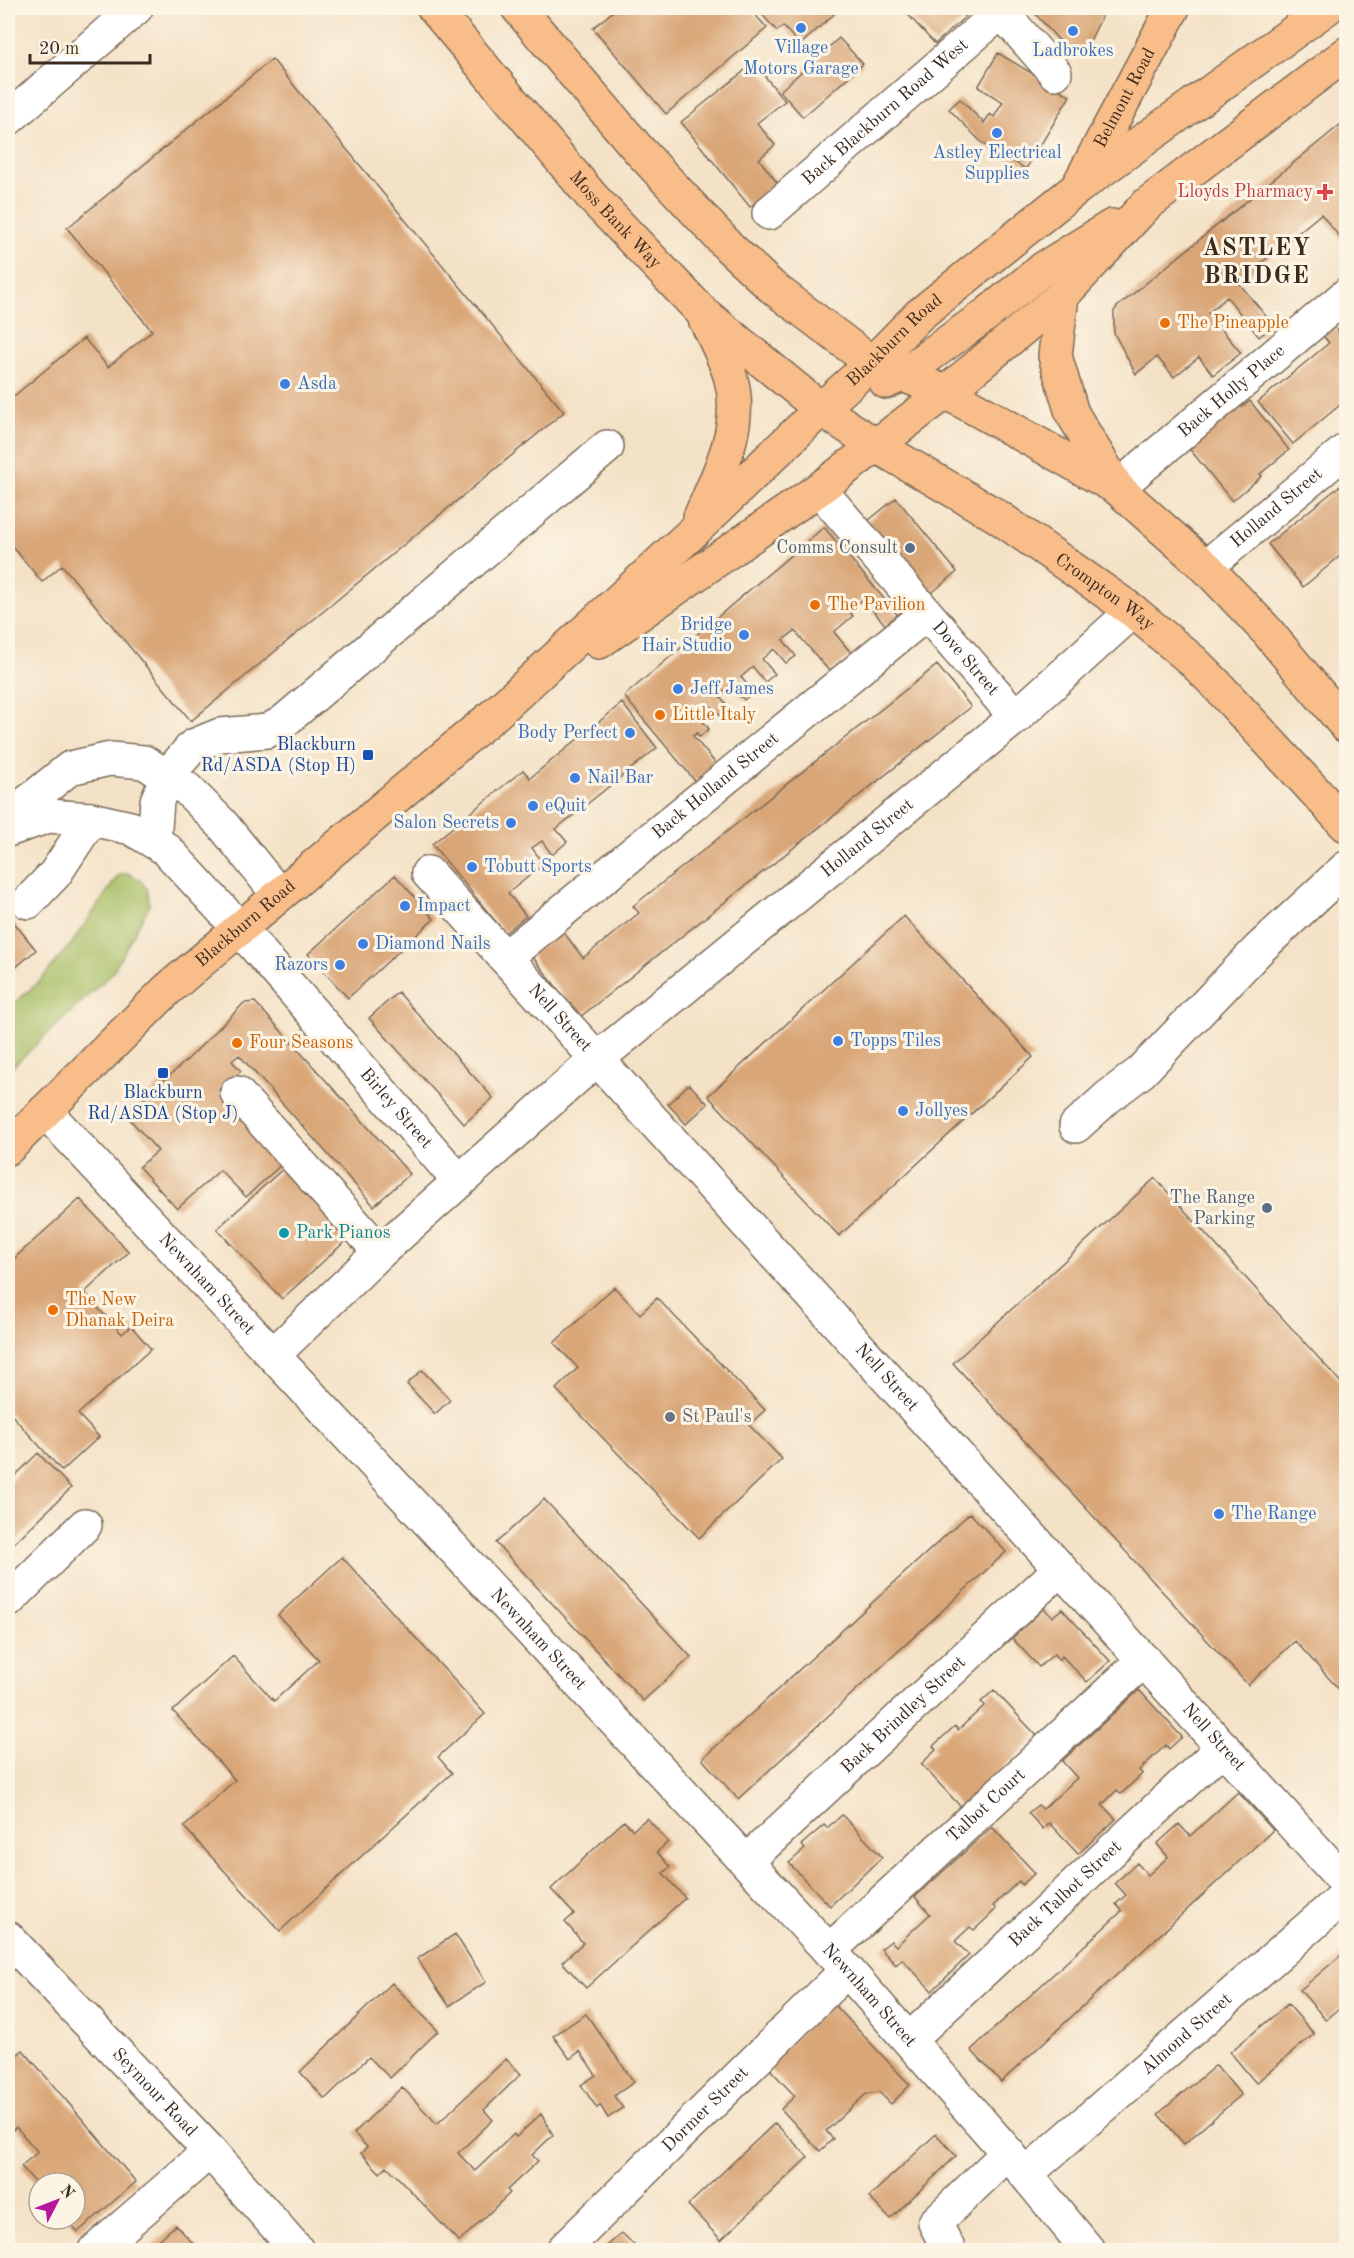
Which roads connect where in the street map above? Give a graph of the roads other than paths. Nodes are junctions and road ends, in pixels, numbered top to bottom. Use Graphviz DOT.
graph roads {
  1 [pos="136,8"];
  2 [pos="434,8"];
  3 [pos="518,8"];
  4 [pos="1173,8"];
  5 [pos="1327,8"];
  6 [pos="1000,9"];
  7 [pos="1347,54"];
  8 [pos="1055,73"];
  9 [pos="8,119"];
  10 [pos="1077,188"];
  11 [pos="1146,205"];
  12 [pos="769,213"];
  13 [pos="1062,296"];
  14 [pos="1343,305"];
  15 [pos="702,312"];
  16 [pos="887,369"];
  17 [pos="946,392"];
  18 [pos="821,409"];
  19 [pos="875,445"];
  20 [pos="607,447"];
  21 [pos="1347,450"];
  22 [pos="1117,488"];
  23 [pos="819,489"];
  24 [pos="693,532"];
  25 [pos="1206,567"];
  26 [pos="1133,611"];
  27 [pos="926,614"];
  28 [pos="496,713"];
  29 [pos="1016,717"];
  30 [pos="1347,726"];
  31 [pos="167,777"];
  32 [pos="8,818"];
  33 [pos="91,819"];
  34 [pos="1347,825"];
  35 [pos="8,830"];
  36 [pos="154,843"];
  37 [pos="1347,868"];
  38 [pos="428,873"];
  39 [pos="279,895"];
  40 [pos="28,902"];
  41 [pos="239,928"];
  42 [pos="505,958"];
  43 [pos="597,1059"];
  44 [pos="237,1093"];
  45 [pos="45,1111"];
  46 [pos="1076,1126"];
  47 [pos="8,1148"];
  48 [pos="459,1181"];
  49 [pos="380,1252"];
  50 [pos="273,1355"];
  51 [pos="85,1524"];
  52 [pos="1060,1569"];
  53 [pos="8,1601"];
  54 [pos="1144,1660"];
  55 [pos="1223,1748"];
  56 [pos="747,1861"];
  57 [pos="1347,1884"];
  58 [pos="1347,1895"];
  59 [pos="8,1938"];
  60 [pos="838,1961"];
  61 [pos="909,2040"];
  62 [pos="210,2151"];
  63 [pos="1017,2164"];
  64 [pos="96,2250"];
  65 [pos="297,2250"];
  66 [pos="563,2250"];
  67 [pos="949,2250"];
  68 [pos="1088,2250"];
  1 -- 9 [label="street"];
  2 -- 15 [label="main road, Moss Bank Way"];
  3 -- 16 [label="main road"];
  4 -- 10 [label="main road, Belmont Road"];
  5 -- 10 [label="main road, Blackburn Road"];
  6 -- 8 [label="street"];
  6 -- 12 [label="street, Back Blackburn Road West"];
  7 -- 11 [label="main road, Blackburn Road"];
  10 -- 16 [label="main road, Blackburn Road"];
  11 -- 13 [label="main road, Blackburn Road"];
  11 -- 16 [label="main road"];
  13 -- 17 [label="main road, Blackburn Road"];
  13 -- 22 [label="main road"];
  14 -- 22 [label="street, Back Holly Place"];
  15 -- 18 [label="main road, Moss Bank Way"];
  15 -- 24 [label="main road"];
  16 -- 17 [label="main road"];
  16 -- 18 [label="main road, Blackburn Road"];
  17 -- 19 [label="main road, Blackburn Road"];
  17 -- 22 [label="main road"];
  18 -- 19 [label="main road, Crompton Way"];
  18 -- 24 [label="main road, Blackburn Road"];
  19 -- 23 [label="main road, Blackburn Road"];
  19 -- 26 [label="main road, Crompton Way"];
  20 -- 31 [label="street"];
  21 -- 25 [label="street, Holland Street"];
  22 -- 25 [label="main road"];
  23 -- 27 [label="street, Dove Street"];
  23 -- 28 [label="main road, Blackburn Road"];
  24 -- 28 [label="main road, Blackburn Road"];
  25 -- 30 [label="main road"];
  26 -- 29 [label="street, Holland Street"];
  26 -- 34 [label="main road, Crompton Way"];
  27 -- 29 [label="street, Dove Street"];
  27 -- 42 [label="street, Back Holland Street"];
  28 -- 39 [label="main road, Blackburn Road"];
  29 -- 43 [label="street, Holland Street"];
  31 -- 32 [label="street"];
  31 -- 36 [label="street"];
  31 -- 39 [label="street"];
  33 -- 35 [label="street, Birley Street"];
  33 -- 36 [label="street, Birley Street"];
  33 -- 40 [label="street"];
  36 -- 41 [label="street, Birley Street"];
  37 -- 46 [label="street"];
  38 -- 42 [label="street, Nell Street"];
  39 -- 41 [label="main road, Blackburn Road"];
  41 -- 45 [label="main road, Blackburn Road"];
  41 -- 48 [label="street, Birley Street"];
  42 -- 43 [label="street, Nell Street"];
  43 -- 48 [label="street, Holland Street"];
  43 -- 52 [label="street, Nell Street"];
  44 -- 49 [label="street"];
  45 -- 47 [label="main road, Blackburn Road"];
  45 -- 50 [label="street, Newnham Street"];
  48 -- 49 [label="street, Holland Street"];
  49 -- 50 [label="street, Holland Street"];
  50 -- 56 [label="street, Newnham Street"];
  51 -- 53 [label="street"];
  52 -- 54 [label="street, Nell Street"];
  52 -- 56 [label="street, Back Brindley Street"];
  54 -- 55 [label="street, Nell Street"];
  54 -- 60 [label="street, Talbot Court"];
  55 -- 57 [label="street, Nell Street"];
  55 -- 61 [label="street, Back Talbot Street"];
  56 -- 60 [label="street, Newnham Street"];
  58 -- 63 [label="street, Almond Street"];
  59 -- 62 [label="street, Seymour Road"];
  60 -- 61 [label="street, Newnham Street"];
  60 -- 66 [label="street, Dormer Street"];
  61 -- 63 [label="street, Newnham Street"];
  62 -- 64 [label="street"];
  62 -- 65 [label="street, Seymour Road"];
  63 -- 67 [label="street, Almond Street"];
  63 -- 68 [label="street, Newnham Street"];
}
